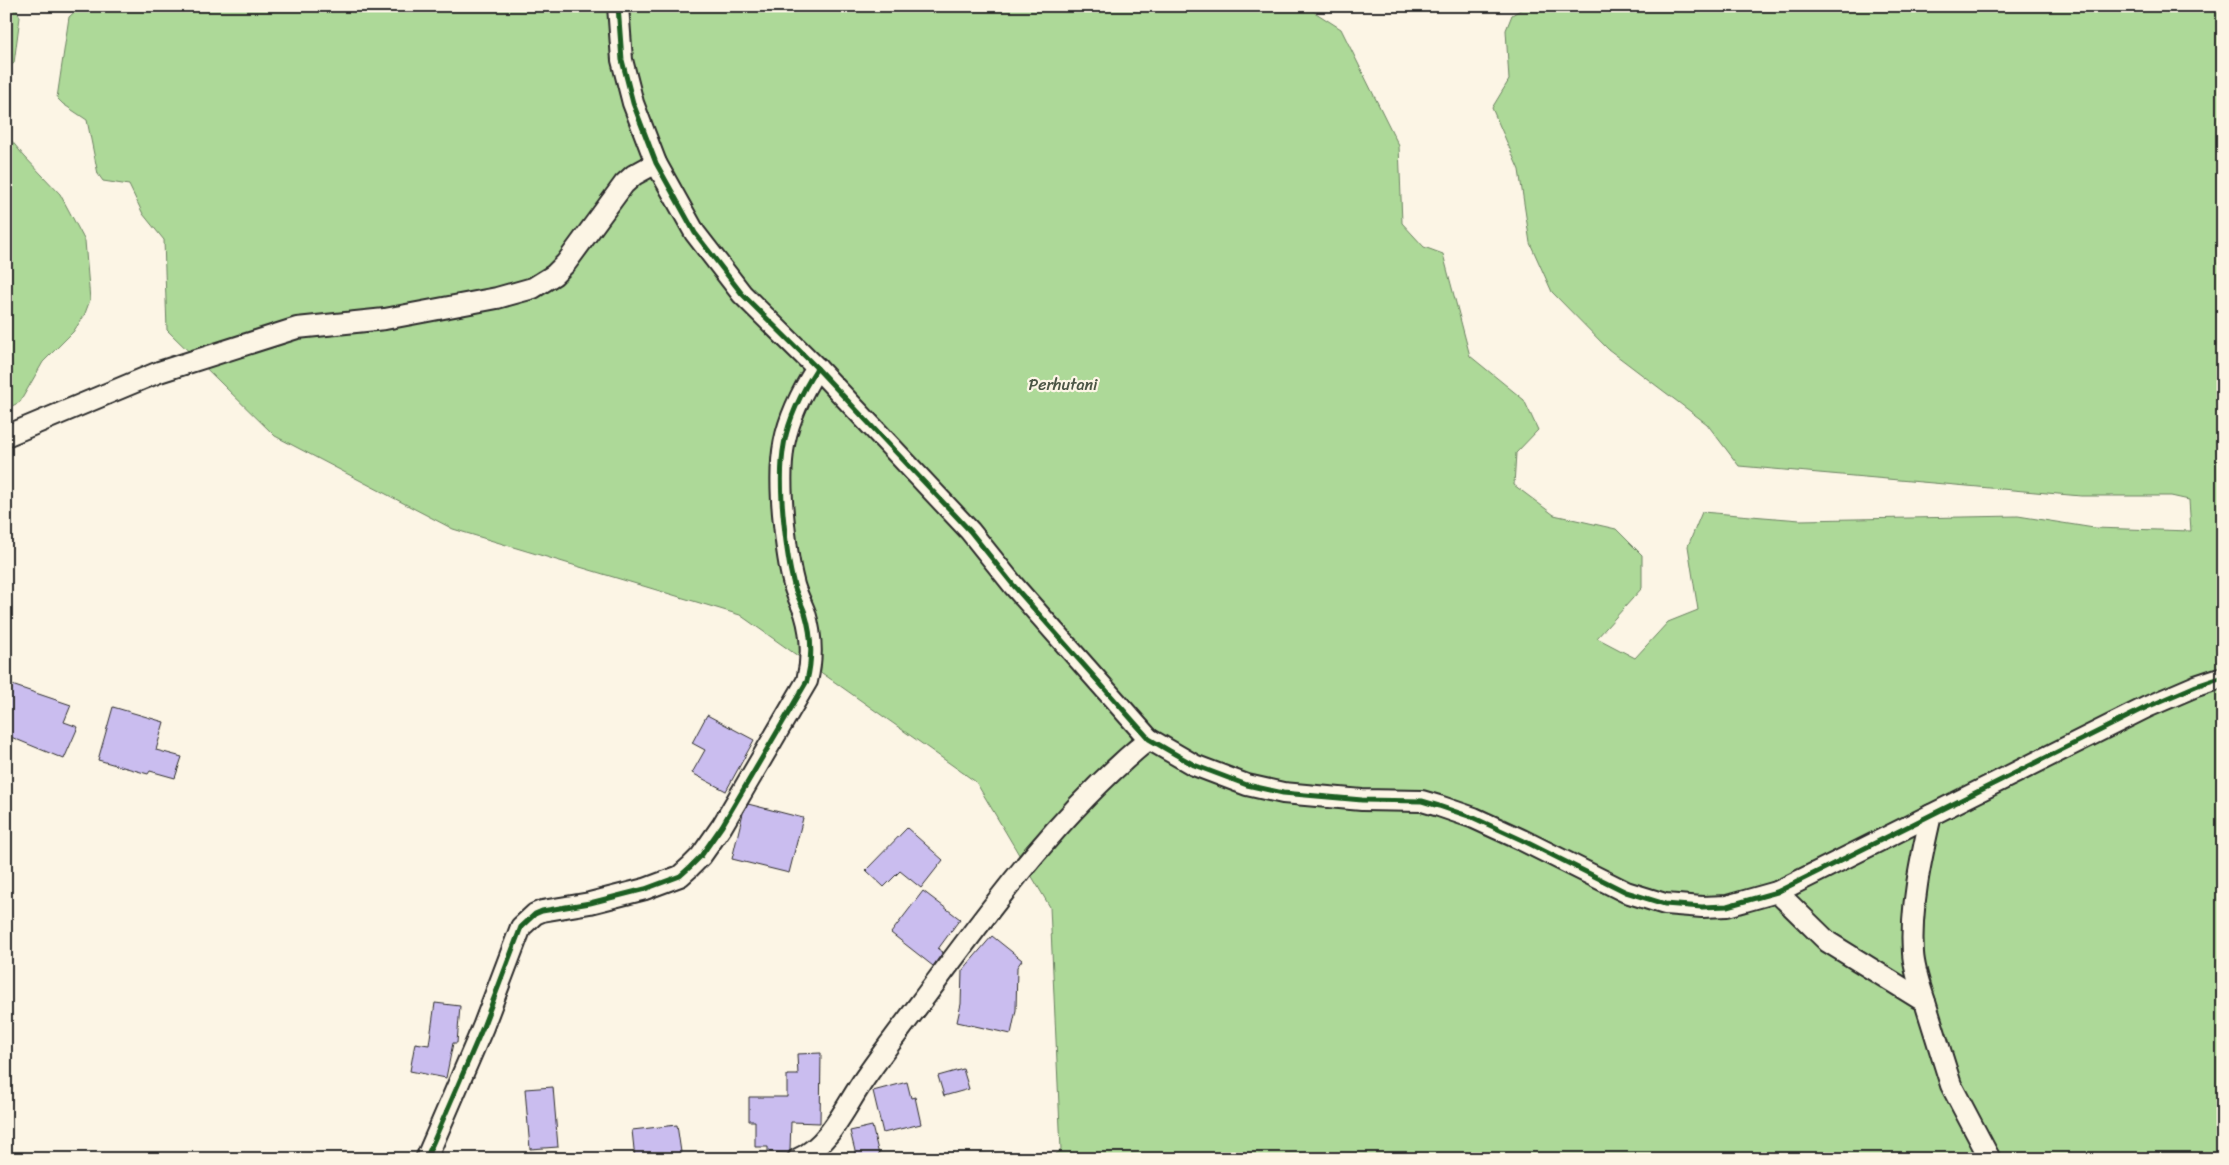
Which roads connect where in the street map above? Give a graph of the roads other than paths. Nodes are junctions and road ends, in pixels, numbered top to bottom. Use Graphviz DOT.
graph roads {
  1 [pos="618,6"];
  2 [pos="656,162"];
  3 [pos="818,368"];
  4 [pos="6,436"];
  5 [pos="2223,677"];
  6 [pos="1148,739"];
  7 [pos="1931,816"];
  8 [pos="1777,892"];
  9 [pos="1925,1002"];
  10 [pos="426,1159"];
  11 [pos="798,1159"];
  12 [pos="1990,1159"];
  1 -- 2 [label="street"];
  2 -- 3 [label="street"];
  2 -- 4 [label="street"];
  3 -- 6 [label="street"];
  3 -- 10 [label="street"];
  5 -- 7 [label="street"];
  6 -- 8 [label="street"];
  6 -- 11 [label="street"];
  7 -- 8 [label="street"];
  7 -- 9 [label="street"];
  8 -- 9 [label="street"];
  9 -- 12 [label="street"];
}
